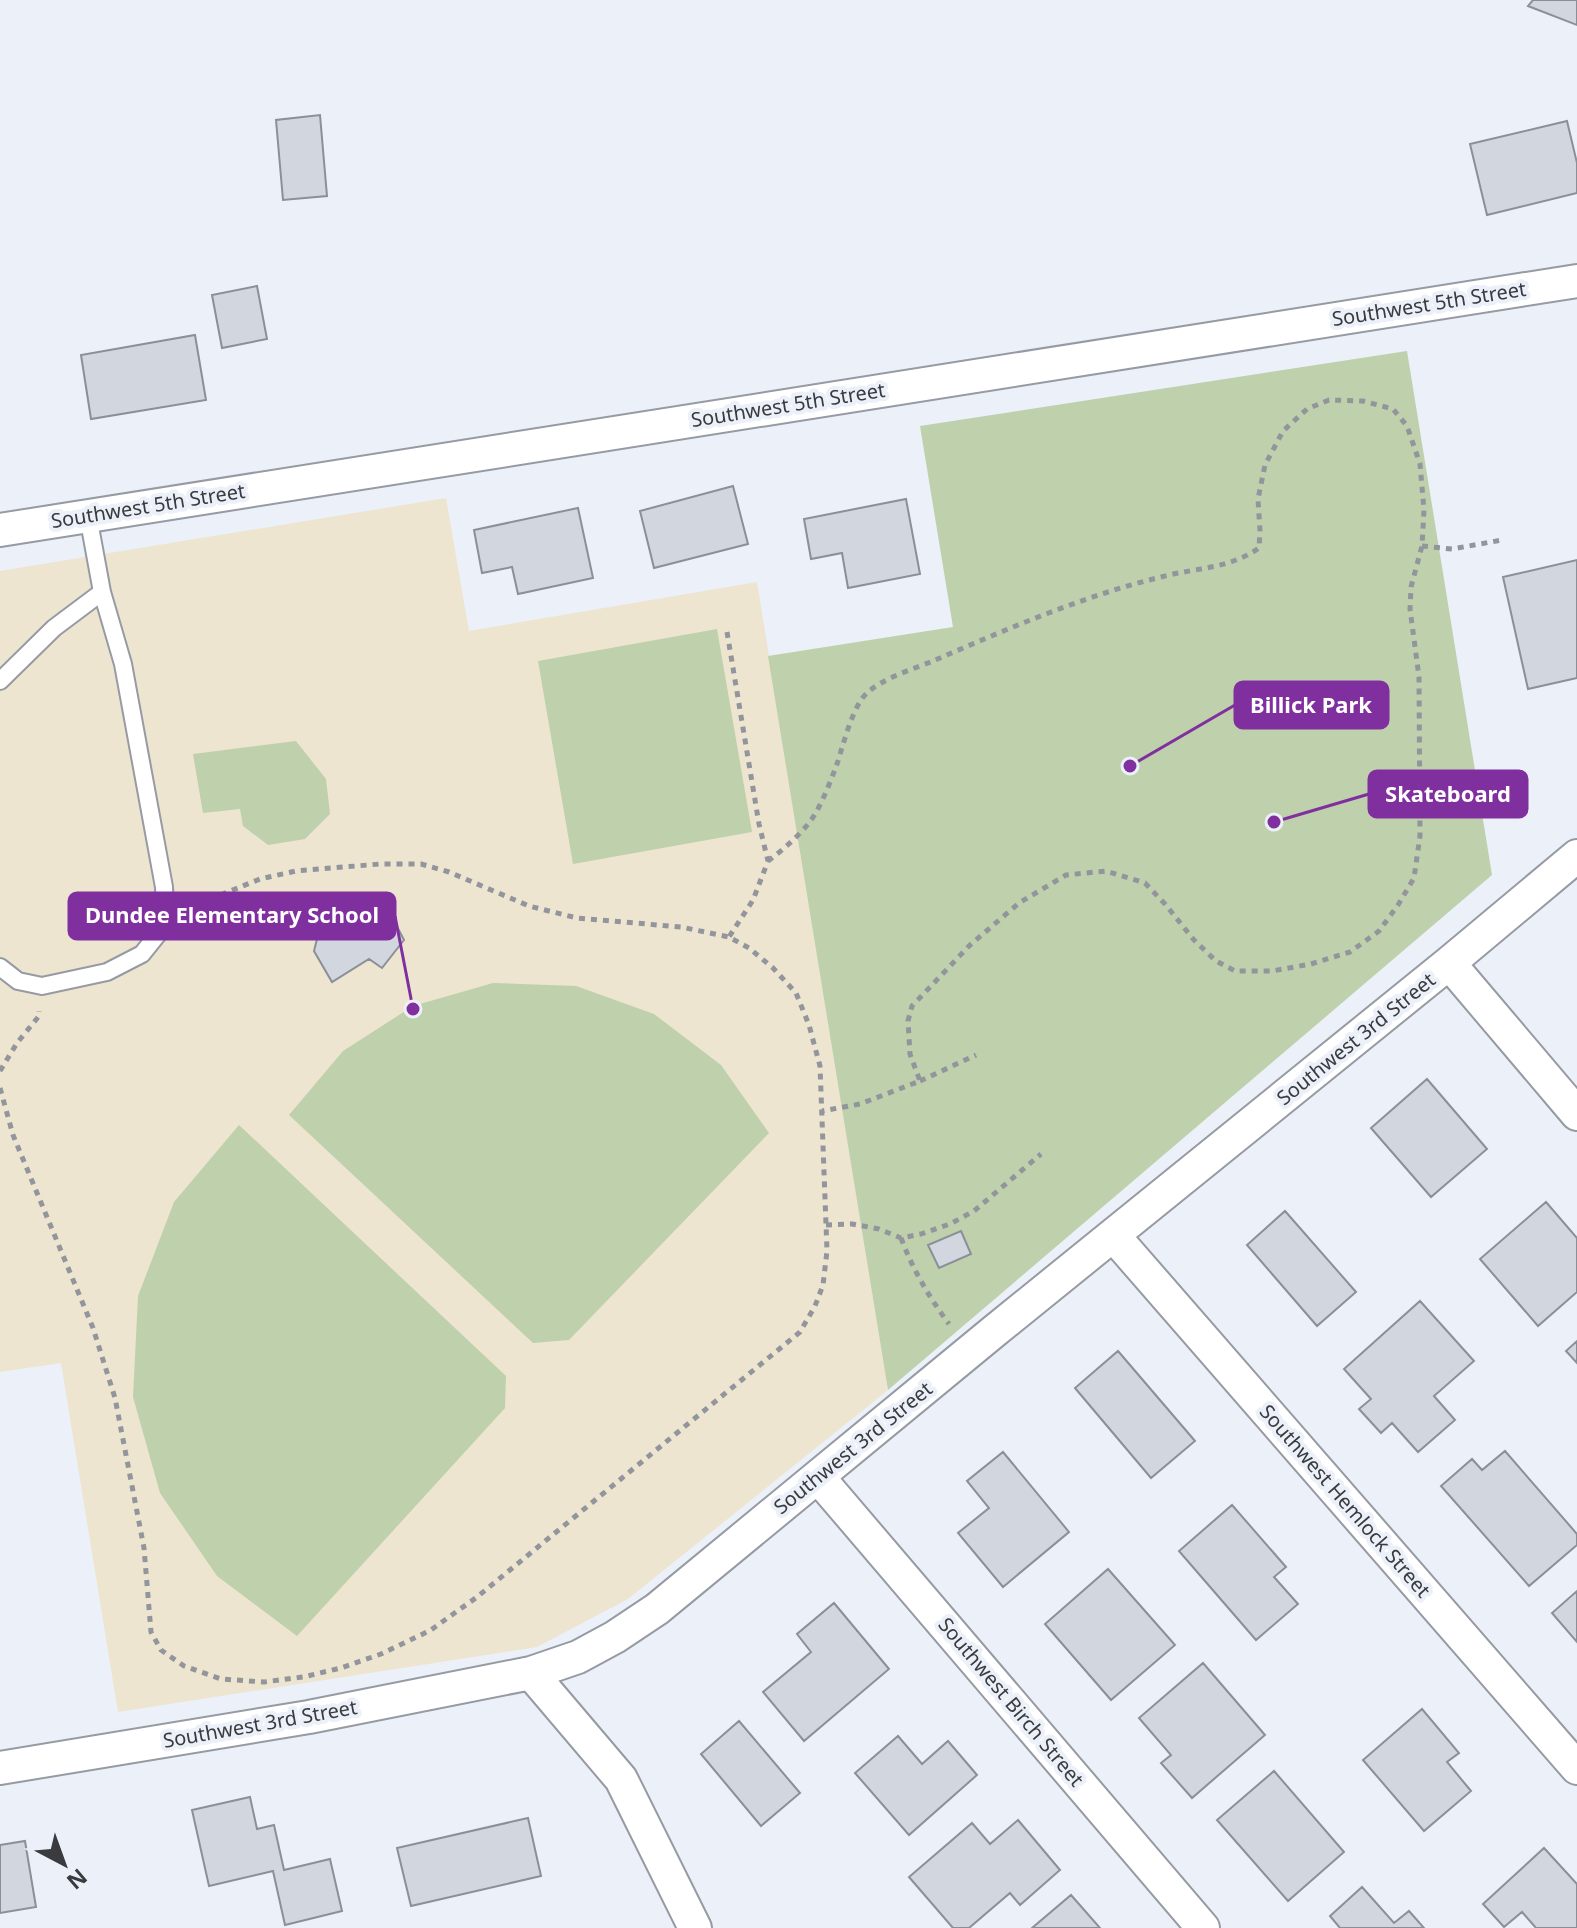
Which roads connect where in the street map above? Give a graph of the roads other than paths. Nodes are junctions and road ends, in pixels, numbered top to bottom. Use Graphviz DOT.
graph roads {
  1 [pos="1577,281"];
  2 [pos="88,516"];
  3 [pos="0,530"];
  4 [pos="102,592"];
  5 [pos="0,681"];
  6 [pos="1577,856"];
  7 [pos="1449,963"];
  8 [pos="0,967"];
  9 [pos="1577,1114"];
  10 [pos="1113,1235"];
  11 [pos="818,1477"];
  12 [pos="531,1673"];
  13 [pos="0,1768"];
  14 [pos="1577,1768"];
  15 [pos="695,1928"];
  16 [pos="1203,1928"];
  1 -- 2 [label="street, Southwest 5th Street"];
  2 -- 3 [label="street, Southwest 5th Street"];
  2 -- 4 [label="lane"];
  4 -- 5 [label="lane"];
  4 -- 8 [label="lane"];
  6 -- 7 [label="street, Southwest 3rd Street"];
  7 -- 9 [label="street"];
  7 -- 10 [label="street, Southwest 3rd Street"];
  10 -- 11 [label="street, Southwest 3rd Street"];
  10 -- 14 [label="street, Southwest Hemlock Street"];
  11 -- 12 [label="street, Southwest 3rd Street"];
  11 -- 16 [label="street, Southwest Birch Street"];
  12 -- 13 [label="street, Southwest 3rd Street"];
  12 -- 15 [label="street"];
}
